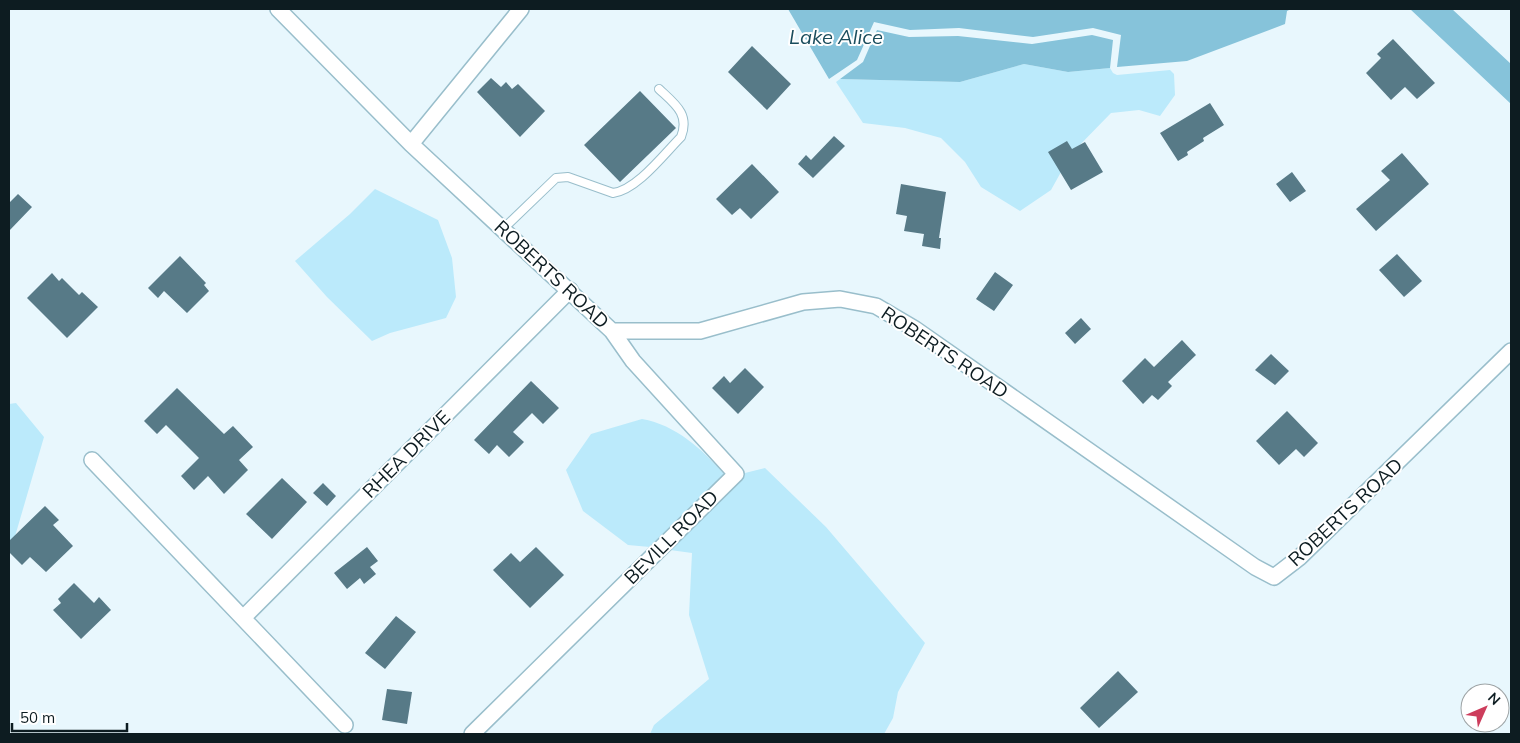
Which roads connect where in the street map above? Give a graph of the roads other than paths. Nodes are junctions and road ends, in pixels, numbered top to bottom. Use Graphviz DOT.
graph roads {
  1 [pos="278,9"];
  2 [pos="521,9"];
  3 [pos="659,88"];
  4 [pos="411,144"];
  5 [pos="503,229"];
  6 [pos="570,290"];
  7 [pos="612,331"];
  8 [pos="1511,351"];
  9 [pos="92,460"];
  10 [pos="243,618"];
  11 [pos="345,725"];
  12 [pos="472,734"];
  1 -- 4 [label="street, ROBERTS ROAD"];
  2 -- 4 [label="street"];
  3 -- 5 [label="lane"];
  4 -- 5 [label="street, ROBERTS ROAD"];
  5 -- 6 [label="street, ROBERTS ROAD"];
  6 -- 7 [label="street, ROBERTS ROAD"];
  6 -- 10 [label="street, RHEA DRIVE"];
  7 -- 8 [label="street, ROBERTS ROAD"];
  7 -- 12 [label="street, BEVILL ROAD"];
  9 -- 10 [label="street"];
  10 -- 11 [label="street"];
}
